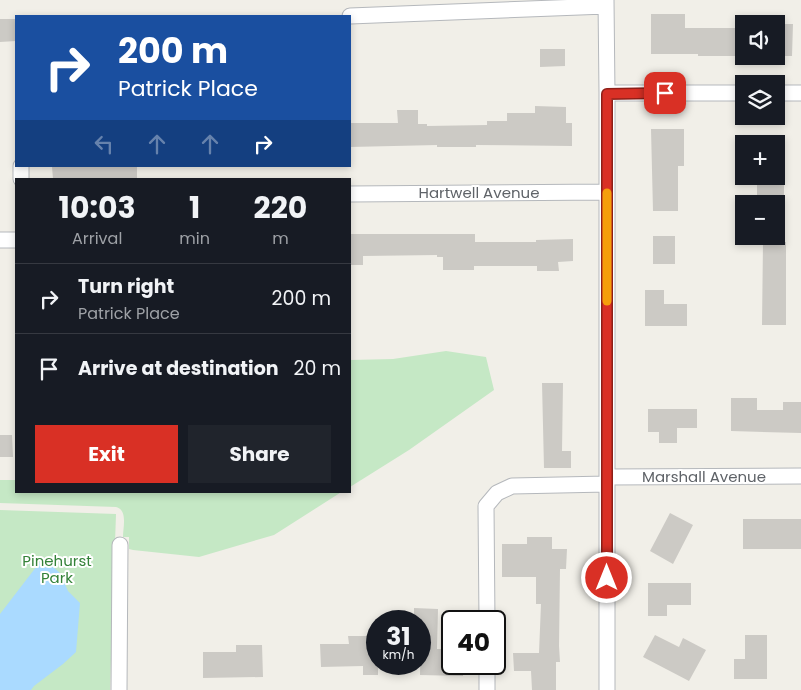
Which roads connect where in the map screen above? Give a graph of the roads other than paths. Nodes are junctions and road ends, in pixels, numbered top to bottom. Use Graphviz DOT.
graph roads {
  1 [pos="606,3"];
  2 [pos="351,16"];
  3 [pos="735,93"];
  4 [pos="785,93"];
  5 [pos="801,93"];
  6 [pos="607,94"];
  7 [pos="607,192"];
  8 [pos="351,194"];
  9 [pos="0,240"];
  10 [pos="15,240"];
  11 [pos="801,476"];
  12 [pos="607,481"];
  13 [pos="120,545"];
  14 [pos="487,610"];
  15 [pos="487,675"];
  16 [pos="119,690"];
  17 [pos="487,690"];
  18 [pos="607,690"];
  1 -- 2 [label="street"];
  1 -- 6 [label="street"];
  3 -- 6 [label="street"];
  4 -- 5 [label="street"];
  6 -- 7 [label="street"];
  7 -- 8 [label="street, Hartwell Avenue"];
  7 -- 12 [label="street"];
  9 -- 10 [label="street"];
  11 -- 12 [label="street, Marshall Avenue"];
  12 -- 14 [label="street, Marshall Avenue"];
  12 -- 18 [label="street"];
  13 -- 16 [label="street"];
  15 -- 17 [label="street"];
}
